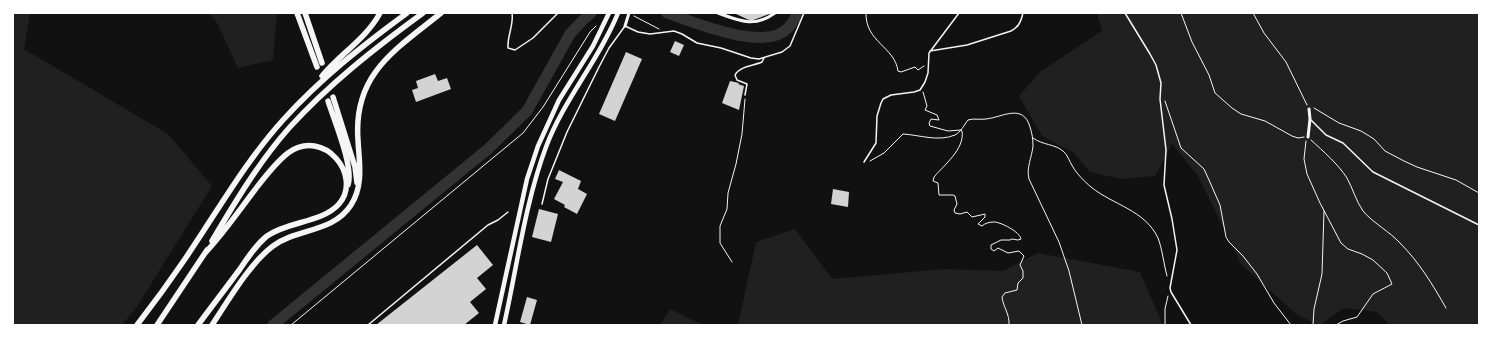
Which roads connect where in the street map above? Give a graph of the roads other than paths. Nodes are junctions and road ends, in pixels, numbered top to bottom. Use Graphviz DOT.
graph roads {
  1 [pos="297,13"];
  2 [pos="305,13"];
  3 [pos="380,13"];
  4 [pos="407,13"];
  5 [pos="423,13"];
  6 [pos="441,13"];
  7 [pos="512,13"];
  8 [pos="558,13"];
  9 [pos="609,13"];
  10 [pos="618,13"];
  11 [pos="629,13"];
  12 [pos="718,13"];
  13 [pos="775,13"];
  14 [pos="804,13"];
  15 [pos="959,13"];
  16 [pos="1023,13"];
  17 [pos="1125,13"];
  18 [pos="625,26"];
  19 [pos="930,51"];
  20 [pos="764,58"];
  21 [pos="307,95"];
  22 [pos="745,95"];
  23 [pos="333,96"];
  24 [pos="328,101"];
  25 [pos="1309,109"];
  26 [pos="1310,119"];
  27 [pos="1308,137"];
  28 [pos="864,162"];
  29 [pos="358,188"];
  30 [pos="346,189"];
  31 [pos="542,204"];
  32 [pos="508,212"];
  33 [pos="1479,225"];
  34 [pos="205,253"];
  35 [pos="137,325"];
  36 [pos="157,325"];
  37 [pos="198,325"];
  38 [pos="212,325"];
  39 [pos="368,325"];
  40 [pos="496,325"];
  41 [pos="504,325"];
  42 [pos="1191,325"];
  1 -- 2 [label="highway"];
  3 -- 21 [label="highway"];
  4 -- 21 [label="highway"];
  5 -- 34 [label="highway"];
  6 -- 29 [label="highway"];
  7 -- 8 [label="lane"];
  9 -- 40 [label="main road"];
  10 -- 41 [label="main road"];
  11 -- 18 [label="street"];
  12 -- 13 [label="street"];
  14 -- 20 [label="lane"];
  15 -- 19 [label="lane"];
  16 -- 19 [label="lane"];
  17 -- 42 [label="lane"];
  18 -- 20 [label="lane"];
  18 -- 31 [label="lane"];
  19 -- 28 [label="lane"];
  20 -- 22 [label="lane"];
  21 -- 35 [label="highway"];
  23 -- 29 [label="highway"];
  24 -- 30 [label="highway"];
  25 -- 26 [label="street"];
  26 -- 27 [label="street"];
  26 -- 33 [label="lane"];
  29 -- 38 [label="highway"];
  30 -- 34 [label="highway"];
  30 -- 37 [label="highway"];
  32 -- 39 [label="lane"];
  34 -- 36 [label="highway"];
}
